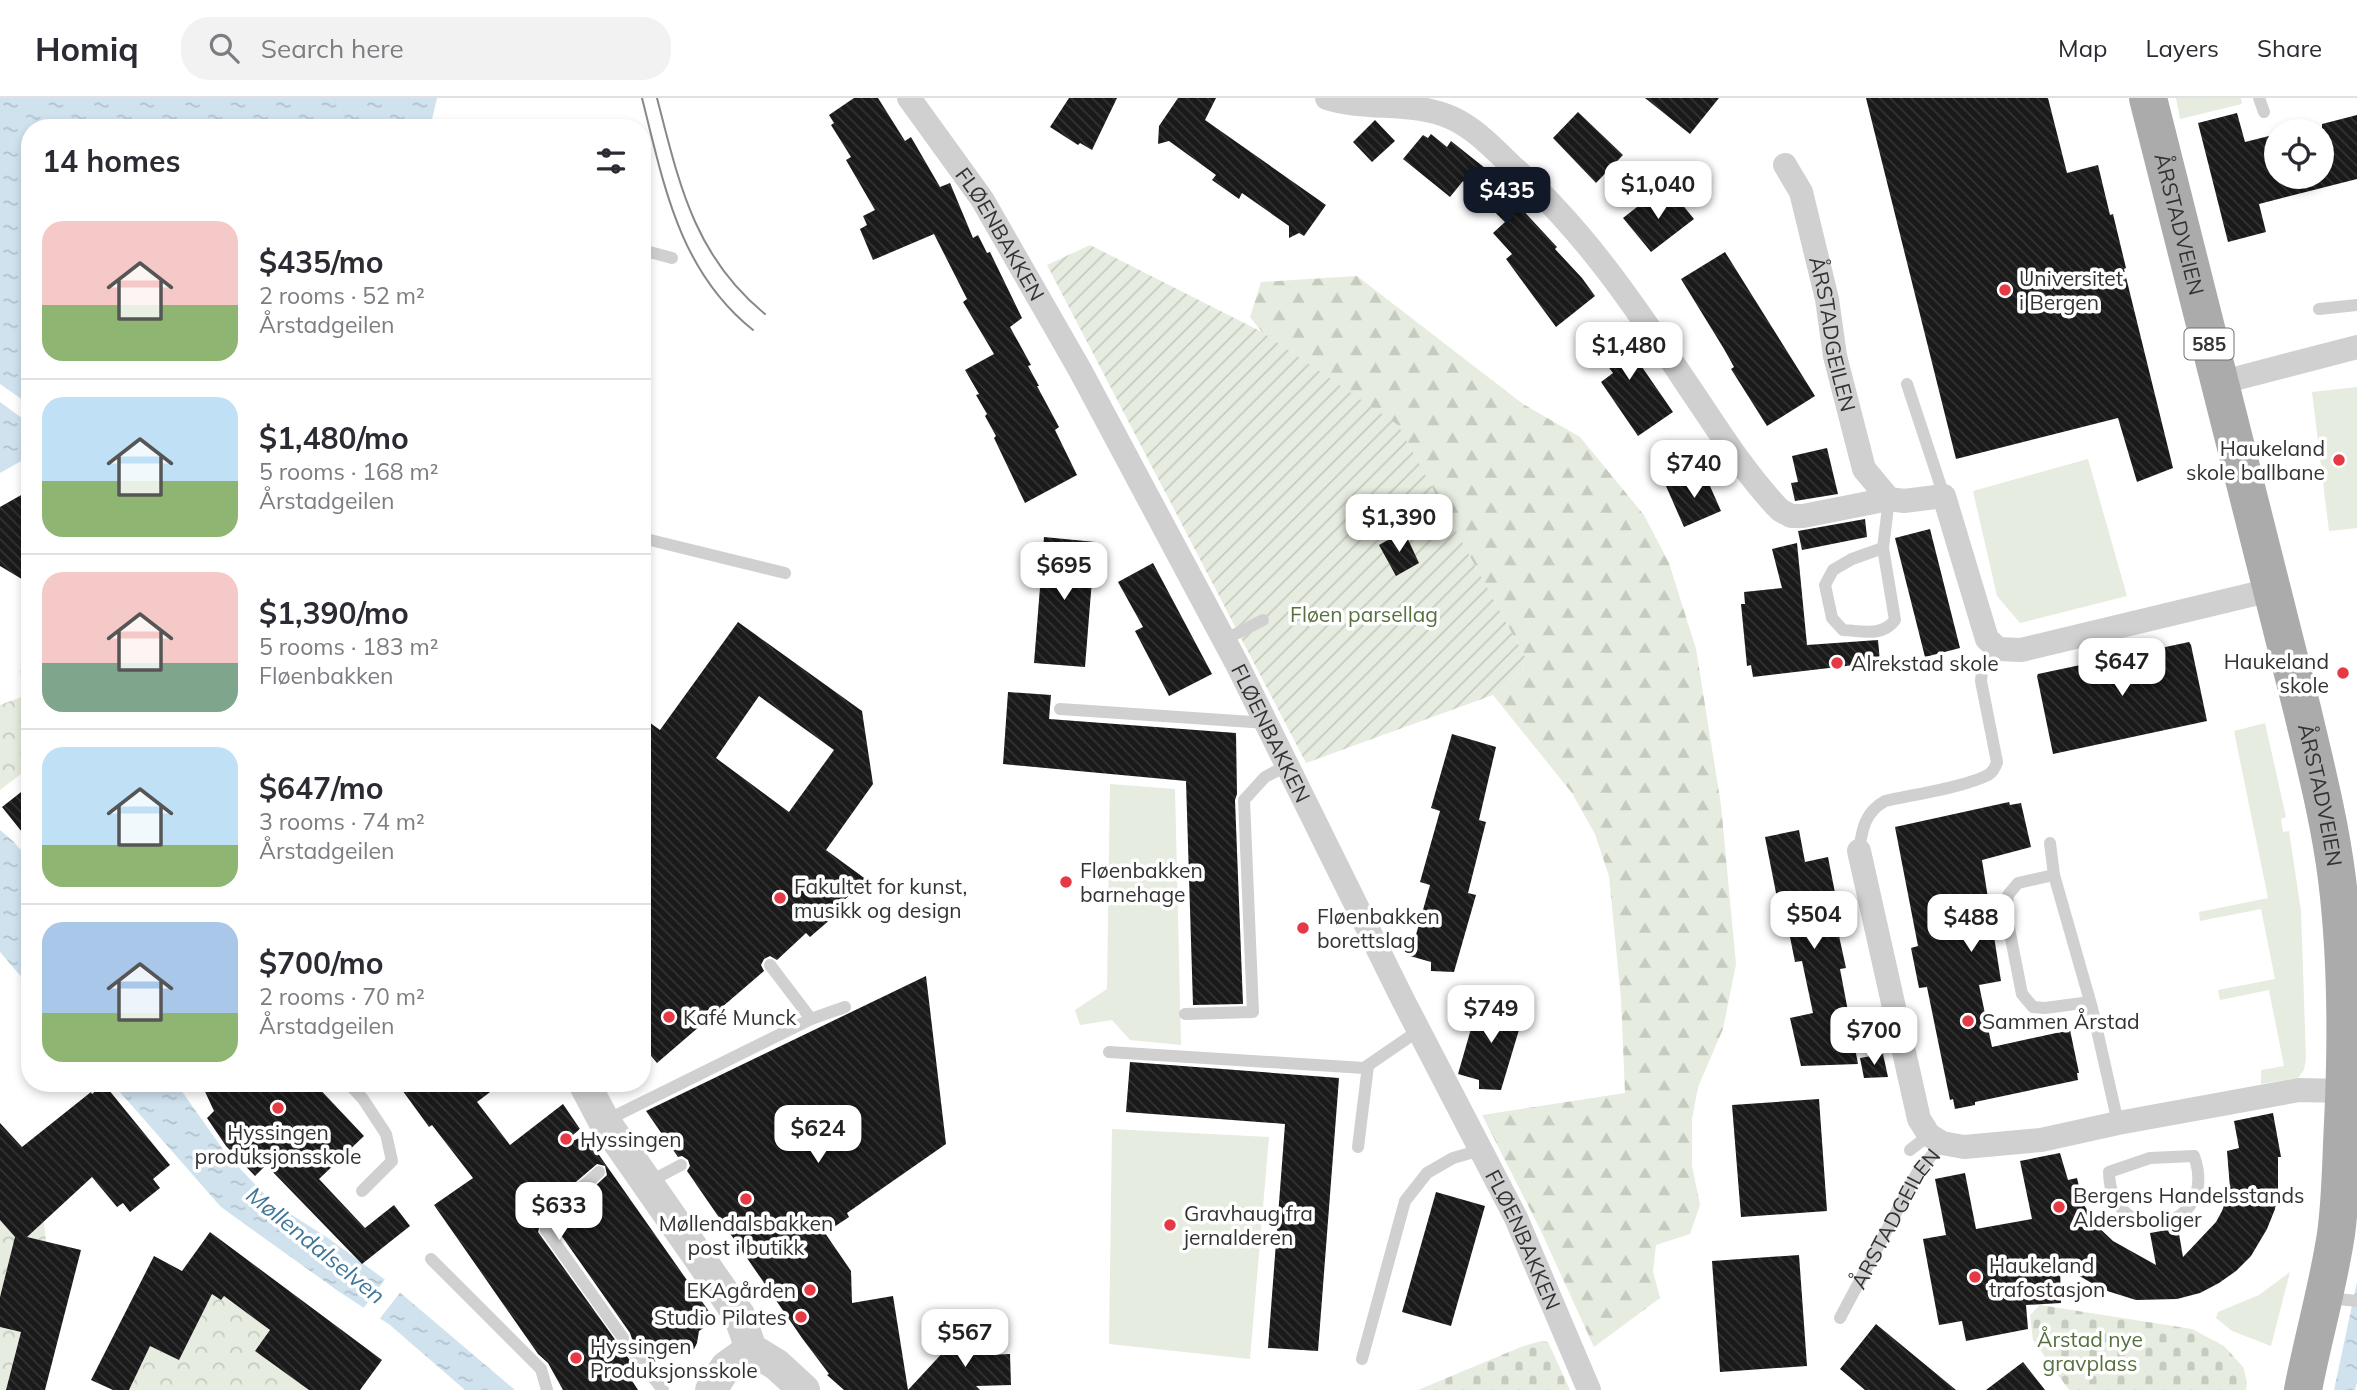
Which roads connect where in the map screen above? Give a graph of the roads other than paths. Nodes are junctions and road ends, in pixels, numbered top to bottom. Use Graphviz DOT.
graph roads {
  1 [pos="909,98"];
  2 [pos="1327,98"];
  3 [pos="2148,98"];
  4 [pos="2259,98"];
  5 [pos="2264,112"];
  6 [pos="1785,165"];
  7 [pos="651,252"];
  8 [pos="672,258"];
  9 [pos="2357,305"];
  10 [pos="2319,309"];
  11 [pos="2357,347"];
  12 [pos="2219,383"];
  13 [pos="1907,384"];
  14 [pos="1944,496"];
  15 [pos="1889,499"];
  16 [pos="651,540"];
  17 [pos="1883,548"];
  18 [pos="785,573"];
  19 [pos="2272,590"];
  20 [pos="1263,620"];
  21 [pos="1224,640"];
  22 [pos="1998,649"];
  23 [pos="1060,709"];
  24 [pos="1267,723"];
  25 [pos="1288,765"];
  26 [pos="2050,843"];
  27 [pos="1859,851"];
  28 [pos="2054,875"];
  29 [pos="770,965"];
  30 [pos="2090,1002"];
  31 [pos="845,1006"];
  32 [pos="1185,1014"];
  33 [pos="811,1019"];
  34 [pos="1418,1031"];
  35 [pos="1109,1052"];
  36 [pos="1368,1066"];
  37 [pos="2344,1091"];
  38 [pos="356,1092"];
  39 [pos="589,1092"];
  40 [pos="604,1121"];
  41 [pos="2118,1123"];
  42 [pos="1927,1143"];
  43 [pos="1357,1147"];
  44 [pos="1481,1150"];
  45 [pos="681,1164"];
  46 [pos="599,1172"];
  47 [pos="2109,1172"];
  48 [pos="647,1183"];
  49 [pos="362,1191"];
  50 [pos="431,1259"];
  51 [pos="2341,1300"];
  52 [pos="1840,1318"];
  53 [pos="751,1349"];
  54 [pos="2310,1353"];
  55 [pos="1362,1359"];
  56 [pos="547,1390"];
  57 [pos="663,1390"];
  58 [pos="711,1390"];
  59 [pos="804,1390"];
  60 [pos="1589,1390"];
  61 [pos="2287,1390"];
  62 [pos="2303,1390"];
  1 -- 21 [label="street, FLØENBAKKEN"];
  2 -- 15 [label="street"];
  3 -- 12 [label="main road, ÅRSTADVEIEN / 585"];
  4 -- 5 [label="lane"];
  6 -- 15 [label="street, ÅRSTADGEILEN"];
  7 -- 8 [label="lane"];
  9 -- 10 [label="lane"];
  11 -- 12 [label="street"];
  12 -- 19 [label="main road, ÅRSTADVEIEN / 585"];
  13 -- 14 [label="lane"];
  14 -- 15 [label="street"];
  14 -- 22 [label="street"];
  15 -- 17 [label="lane"];
  16 -- 18 [label="lane"];
  17 -- 17 [label="lane"];
  19 -- 22 [label="street"];
  19 -- 37 [label="main road, ÅRSTADVEIEN / 585"];
  20 -- 21 [label="lane"];
  21 -- 24 [label="street, FLØENBAKKEN"];
  22 -- 27 [label="lane, ÅRSTADGEILEN"];
  23 -- 24 [label="lane"];
  24 -- 25 [label="street, FLØENBAKKEN"];
  25 -- 32 [label="lane"];
  25 -- 34 [label="street, FLØENBAKKEN"];
  26 -- 28 [label="lane"];
  27 -- 42 [label="street, ÅRSTADGEILEN"];
  28 -- 30 [label="lane"];
  28 -- 30 [label="lane"];
  29 -- 33 [label="lane"];
  30 -- 41 [label="lane"];
  31 -- 33 [label="lane"];
  33 -- 40 [label="lane"];
  34 -- 36 [label="lane"];
  34 -- 44 [label="street, FLØENBAKKEN"];
  35 -- 36 [label="lane"];
  36 -- 43 [label="lane"];
  37 -- 41 [label="street"];
  37 -- 51 [label="main road, ÅRSTADVEIEN / 585"];
  38 -- 49 [label="lane"];
  39 -- 40 [label="street"];
  40 -- 48 [label="street"];
  41 -- 42 [label="street"];
  42 -- 52 [label="lane, ÅRSTADGEILEN"];
  44 -- 55 [label="lane"];
  44 -- 60 [label="street, FLØENBAKKEN"];
  45 -- 48 [label="lane"];
  46 -- 57 [label="lane"];
  47 -- 47 [label="lane"];
  48 -- 53 [label="street"];
  50 -- 56 [label="lane"];
  51 -- 54 [label="main road, ÅRSTADVEIEN / 585"];
  53 -- 58 [label="street"];
  53 -- 59 [label="street"];
  54 -- 61 [label="main road, ÅRSTADVEIEN / 585"];
  54 -- 62 [label="main road, ÅRSTADVEIEN / 585"];
}
